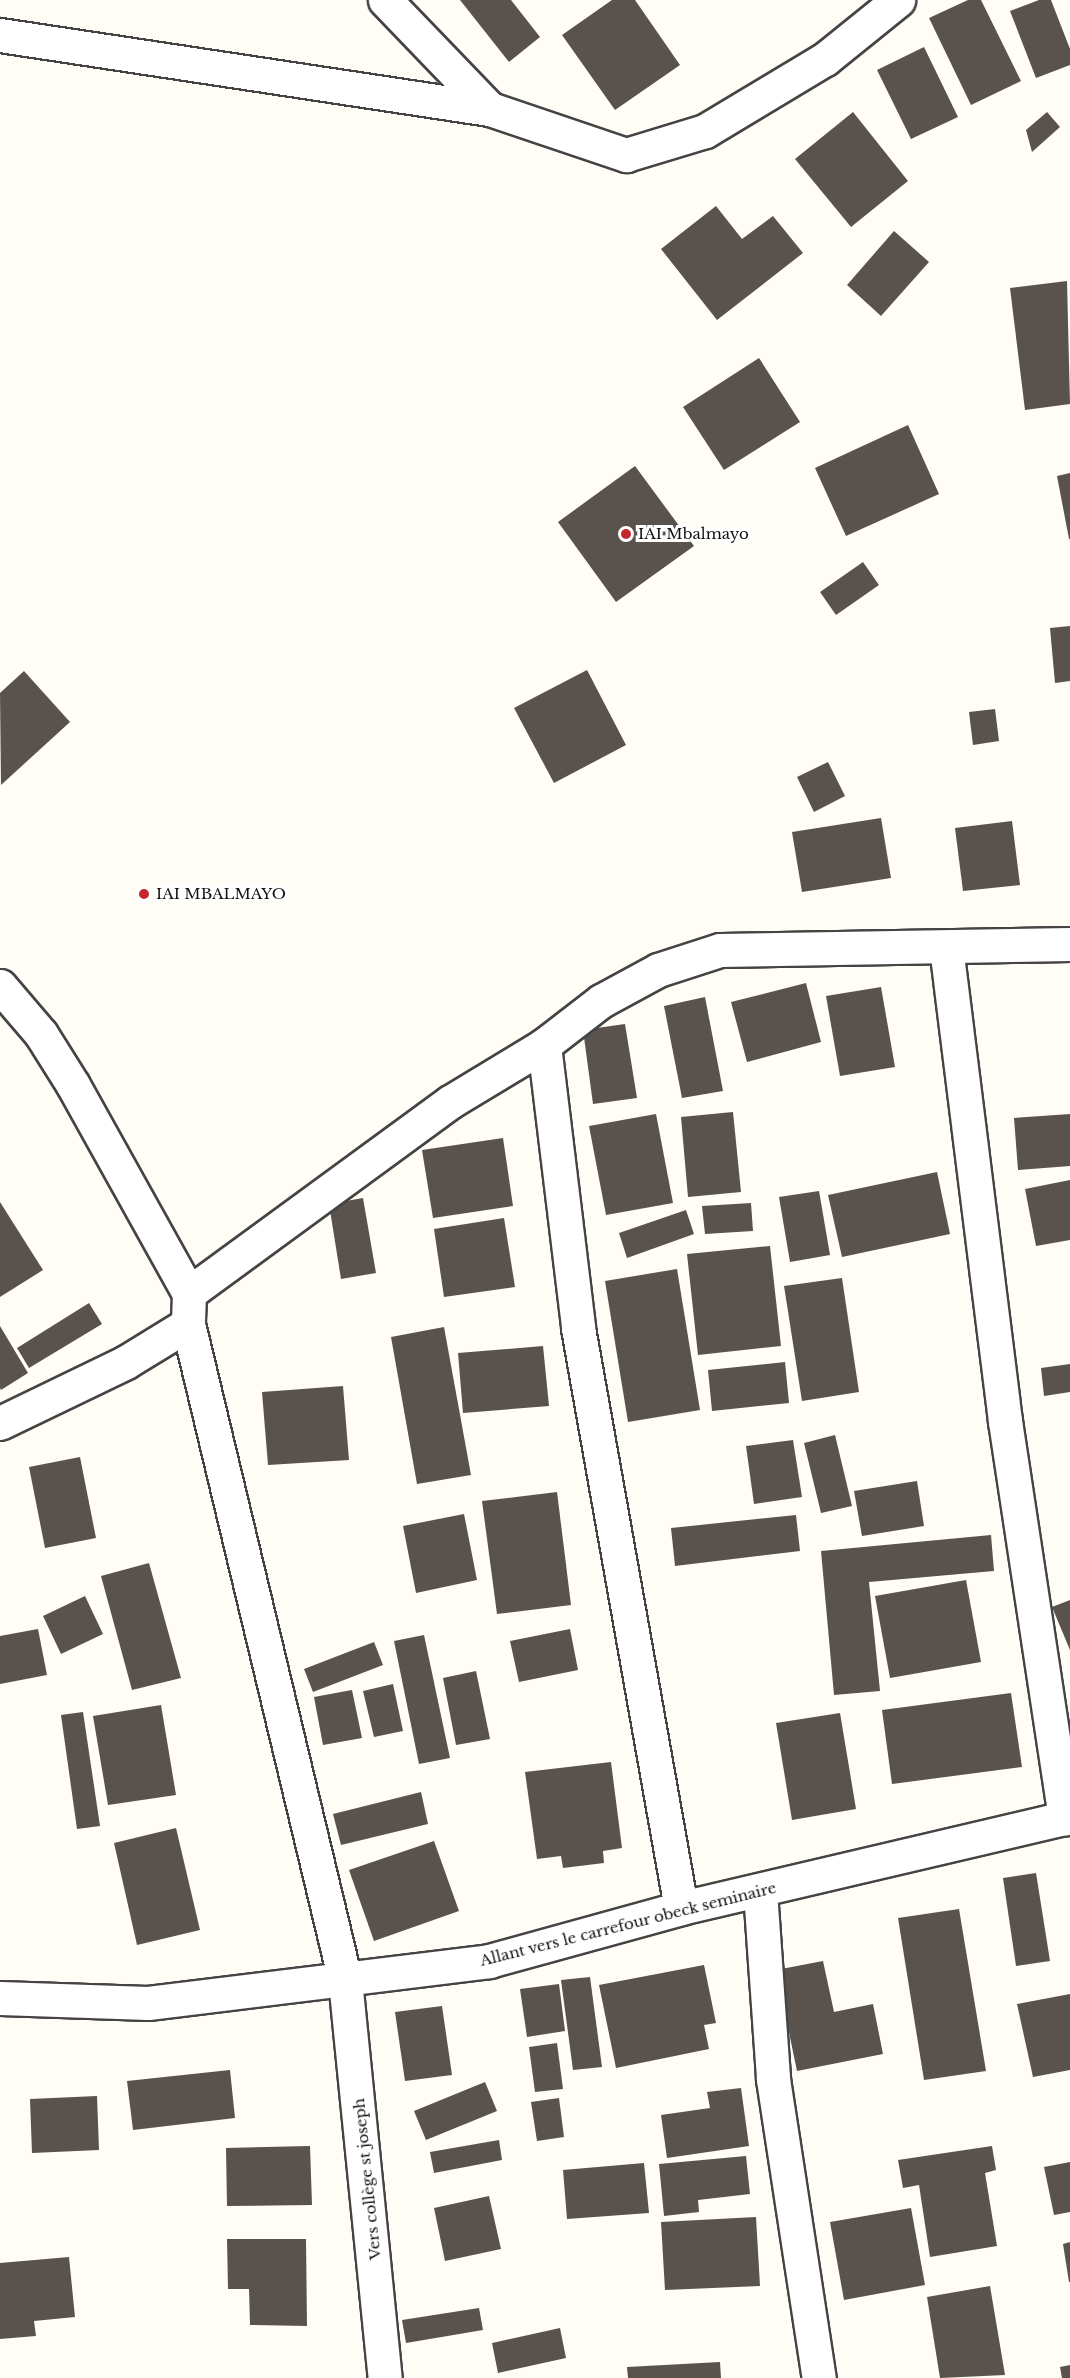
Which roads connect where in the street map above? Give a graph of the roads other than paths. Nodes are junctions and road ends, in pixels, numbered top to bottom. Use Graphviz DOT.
graph roads {
  1 [pos="385,0"];
  2 [pos="898,0"];
  3 [pos="0,35"];
  4 [pos="490,109"];
  5 [pos="1070,944"];
  6 [pos="946,947"];
  7 [pos="0,986"];
  8 [pos="544,1045"];
  9 [pos="189,1309"];
  10 [pos="0,1423"];
  11 [pos="1067,1818"];
  12 [pos="760,1891"];
  13 [pos="681,1908"];
  14 [pos="345,1980"];
  15 [pos="0,1998"];
  16 [pos="386,2378"];
  17 [pos="819,2378"];
  1 -- 4 [label="street"];
  2 -- 4 [label="street"];
  3 -- 4 [label="street"];
  5 -- 6 [label="street"];
  6 -- 8 [label="street"];
  6 -- 11 [label="street"];
  7 -- 9 [label="street, Vers collège st joseph"];
  8 -- 9 [label="street"];
  8 -- 13 [label="street"];
  9 -- 10 [label="street"];
  9 -- 14 [label="street, Vers collège st joseph"];
  11 -- 12 [label="street, Allant vers le carrefour obeck seminaire"];
  12 -- 13 [label="street, Allant vers le carrefour obeck seminaire"];
  12 -- 17 [label="street"];
  13 -- 14 [label="street, Allant vers le carrefour obeck seminaire"];
  14 -- 15 [label="street, Allant vers le carrefour obeck seminaire"];
  14 -- 16 [label="street, Vers collège st joseph"];
}
